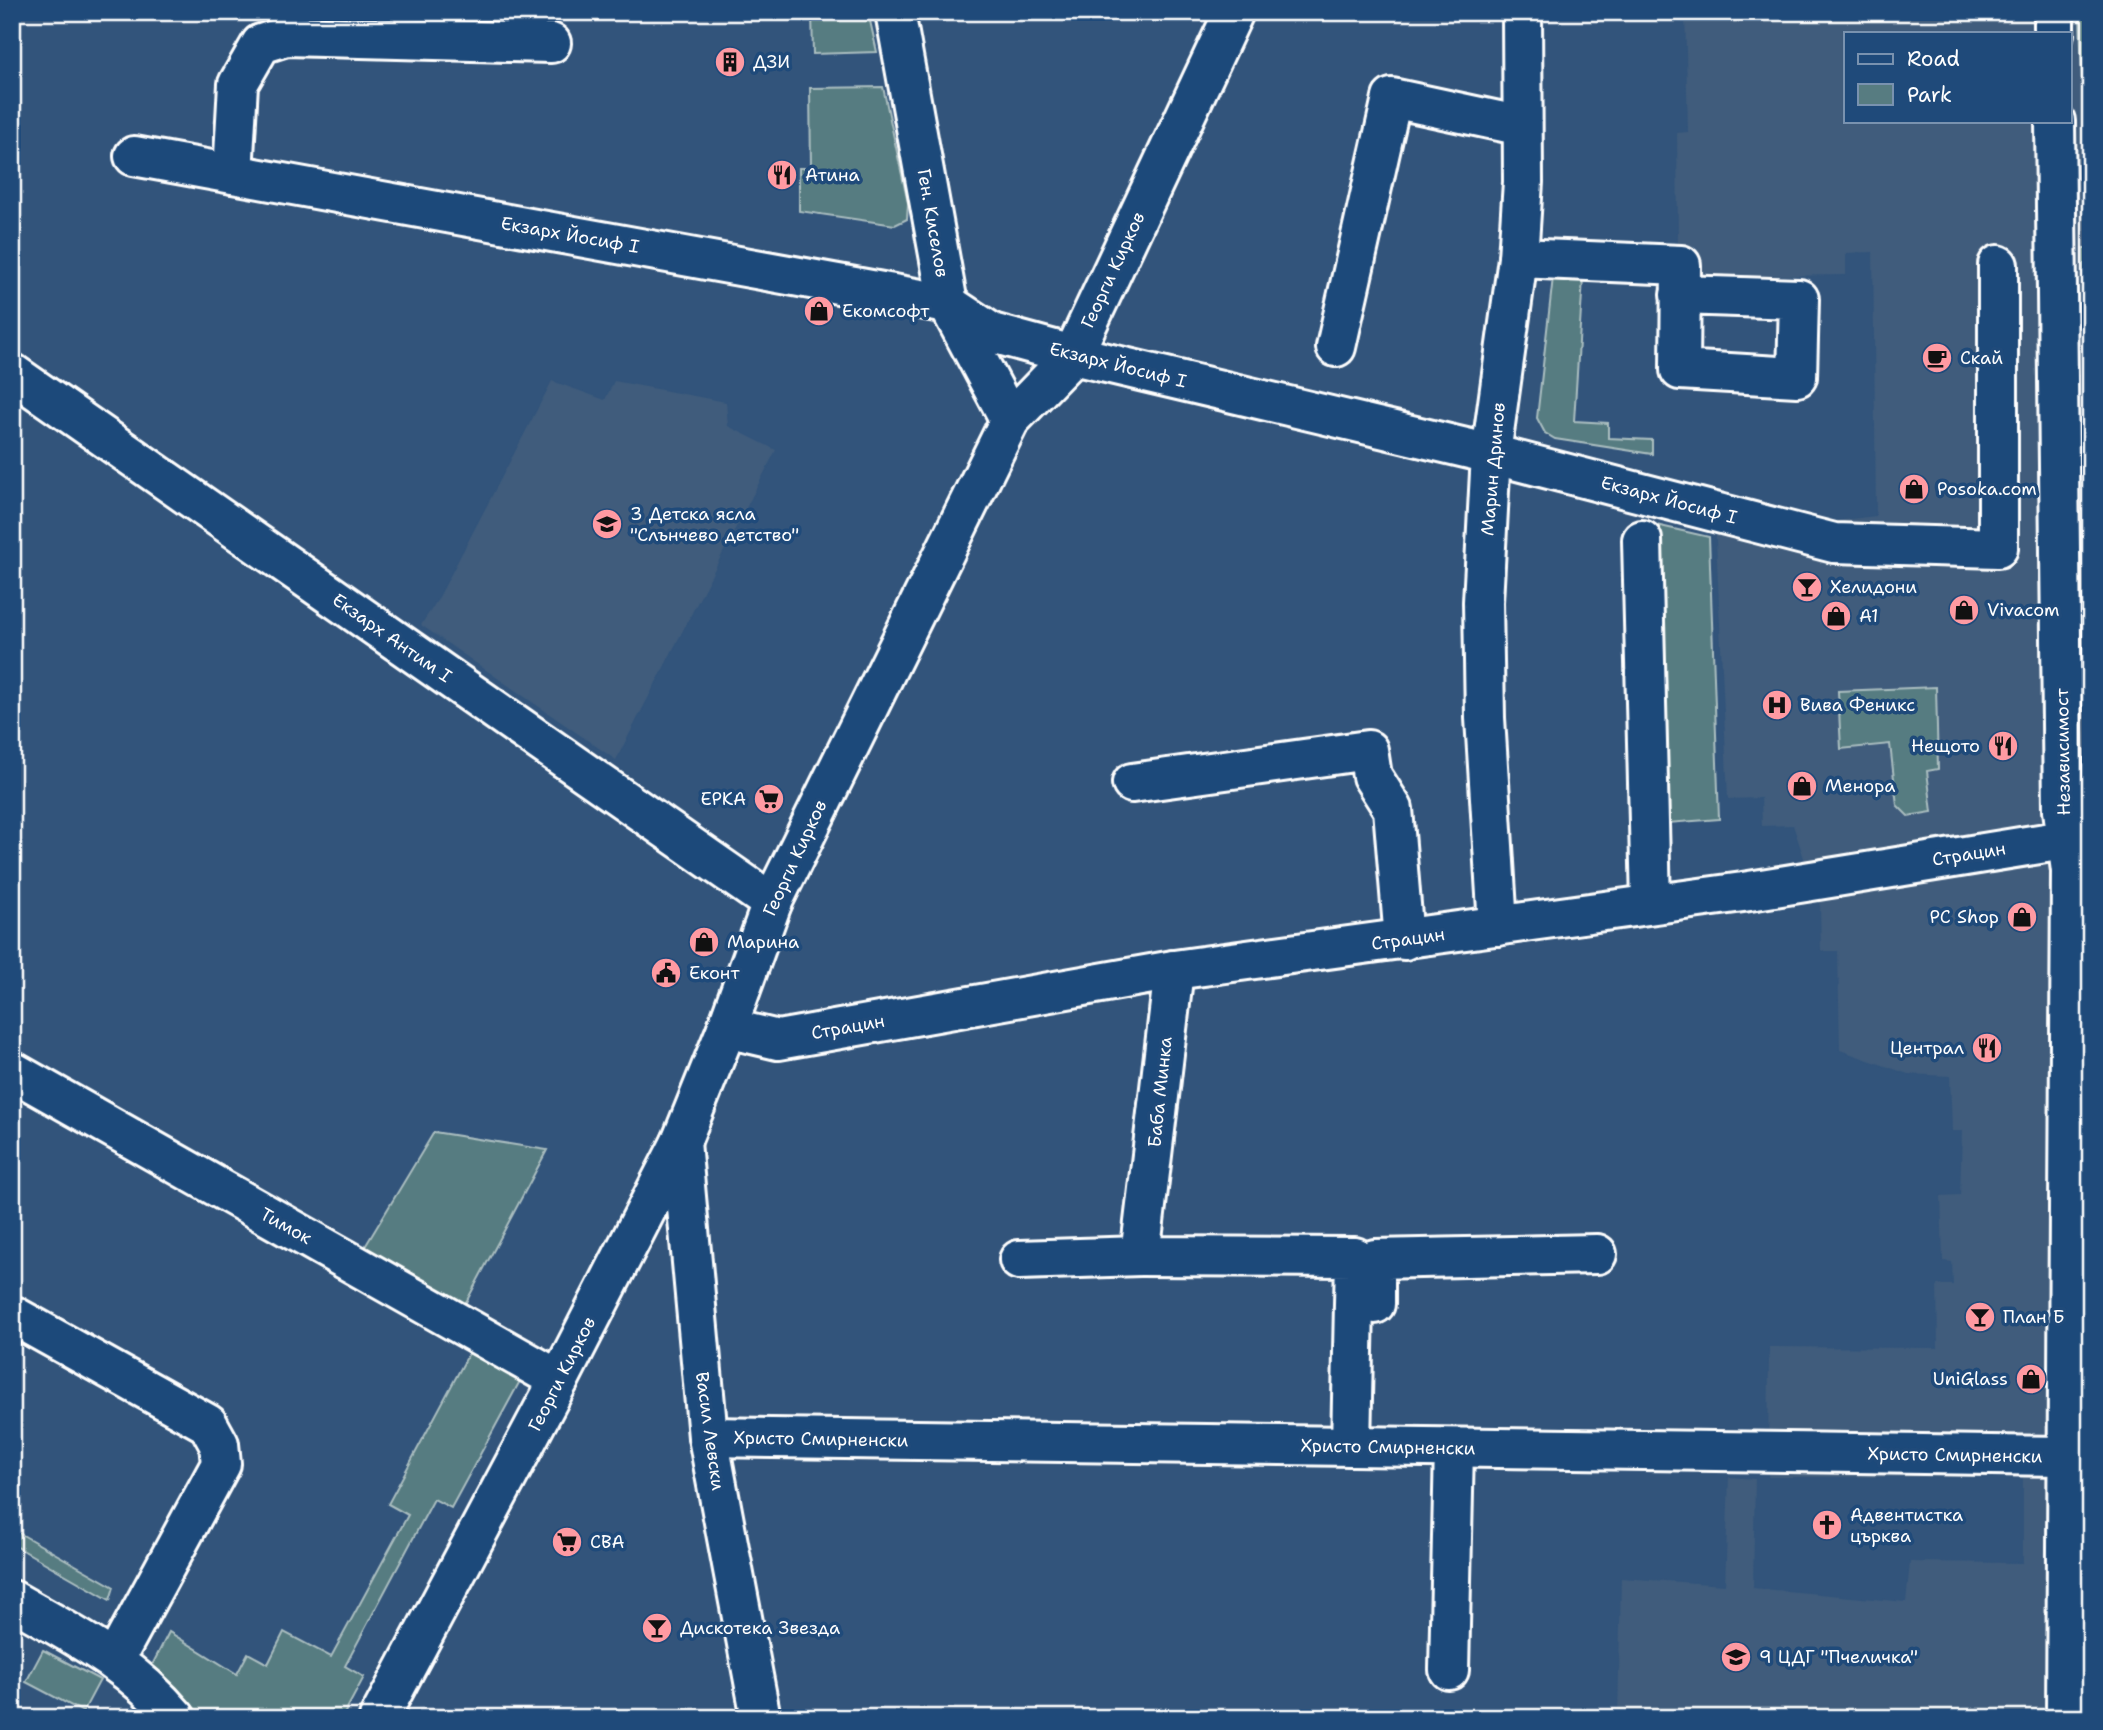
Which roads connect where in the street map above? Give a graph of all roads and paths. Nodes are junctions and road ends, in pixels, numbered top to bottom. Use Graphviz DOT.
graph roads {
  1 [pos="895,12"];
  2 [pos="1234,12"];
  3 [pos="1522,12"];
  4 [pos="2054,12"];
  5 [pos="2054,32"];
  6 [pos="551,43"];
  7 [pos="2055,122"];
  8 [pos="1522,126"];
  9 [pos="134,156"];
  10 [pos="233,174"];
  11 [pos="1518,258"];
  12 [pos="1998,265"];
  13 [pos="1680,296"];
  14 [pos="948,304"];
  15 [pos="1336,346"];
  16 [pos="1073,355"];
  17 [pos="12,373"];
  18 [pos="1010,420"];
  19 [pos="1491,454"];
  20 [pos="1642,540"];
  21 [pos="1132,783"];
  22 [pos="2078,838"];
  23 [pos="772,903"];
  24 [pos="1651,904"];
  25 [pos="1498,926"];
  26 [pos="1404,940"];
  27 [pos="1174,970"];
  28 [pos="727,1028"];
  29 [pos="12,1071"];
  30 [pos="681,1142"];
  31 [pos="1597,1254"];
  32 [pos="1140,1256"];
  33 [pos="1019,1260"];
  34 [pos="12,1315"];
  35 [pos="559,1380"];
  36 [pos="708,1437"];
  37 [pos="1362,1446"];
  38 [pos="1454,1448"];
  39 [pos="2067,1456"];
  40 [pos="12,1600"];
  41 [pos="115,1659"];
  42 [pos="1449,1670"];
  43 [pos="176,1718"];
  44 [pos="379,1718"];
  45 [pos="761,1718"];
  46 [pos="2066,1718"];
  1 -- 14 [label="street, Ген. Киселов"];
  2 -- 16 [label="street, Георги Кирков"];
  3 -- 8 [label="street, Марин Дринов"];
  4 -- 5 [label="street"];
  6 -- 10 [label="street"];
  7 -- 22 [label="street, Независимост"];
  8 -- 11 [label="street, Марин Дринов"];
  8 -- 15 [label="street"];
  9 -- 10 [label="street, Екзарх Йосиф I"];
  10 -- 14 [label="street, Екзарх Йосиф I"];
  11 -- 13 [label="street"];
  11 -- 19 [label="street, Марин Дринов"];
  12 -- 19 [label="street, Екзарх Йосиф I"];
  14 -- 16 [label="street, Екзарх Йосиф I"];
  14 -- 18 [label="street, Ген. Киселов"];
  16 -- 18 [label="street, Георги Кирков"];
  16 -- 19 [label="street, Екзарх Йосиф I"];
  17 -- 23 [label="street, Екзарх Антим I"];
  18 -- 23 [label="street, Георги Кирков"];
  19 -- 25 [label="street, Марин Дринов"];
  20 -- 24 [label="street"];
  21 -- 26 [label="street"];
  22 -- 24 [label="street, Страцин"];
  22 -- 39 [label="street, Независимост"];
  23 -- 28 [label="street, Георги Кирков"];
  24 -- 25 [label="street, Страцин"];
  25 -- 26 [label="street, Страцин"];
  26 -- 27 [label="street, Страцин"];
  27 -- 28 [label="street, Страцин"];
  27 -- 32 [label="street, Баба Минка"];
  28 -- 30 [label="street, Георги Кирков"];
  29 -- 35 [label="street, Тимок"];
  30 -- 35 [label="street, Георги Кирков"];
  30 -- 36 [label="street, Васил Левски"];
  31 -- 37 [label="street"];
  32 -- 33 [label="street"];
  32 -- 37 [label="street"];
  34 -- 41 [label="street"];
  35 -- 44 [label="street, Георги Кирков"];
  36 -- 37 [label="street, Христо Смирненски"];
  36 -- 45 [label="street, Васил Левски"];
  37 -- 38 [label="street, Христо Смирненски"];
  38 -- 39 [label="street, Христо Смирненски"];
  38 -- 42 [label="street"];
  39 -- 46 [label="street, Независимост"];
  40 -- 41 [label="street"];
  41 -- 43 [label="street"];
}
